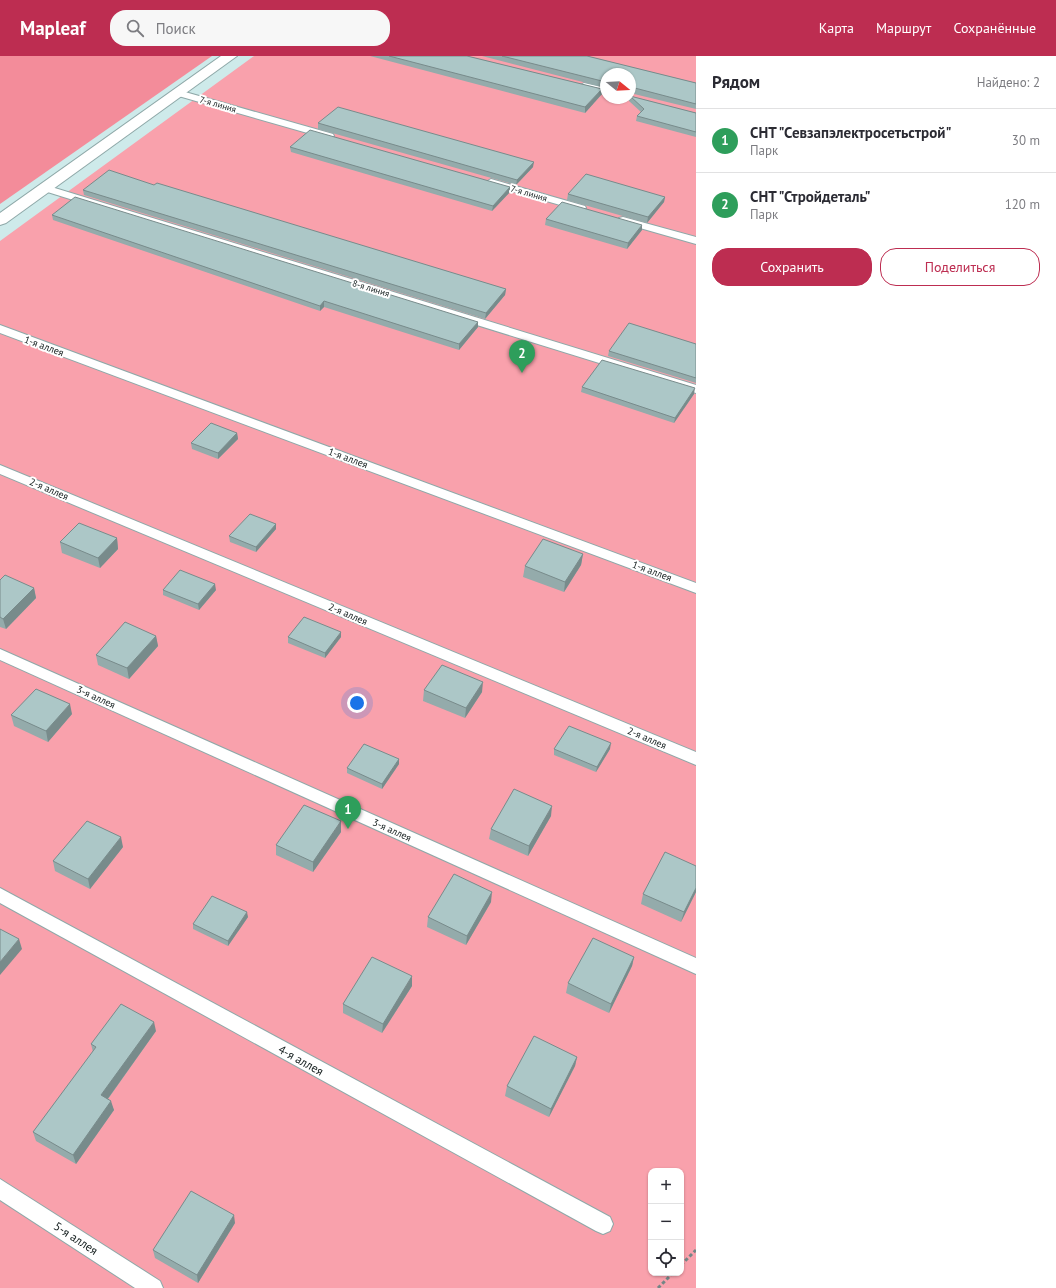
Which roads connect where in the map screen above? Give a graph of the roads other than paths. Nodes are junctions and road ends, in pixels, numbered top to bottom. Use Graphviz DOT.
graph roads {
  1 [pos="230,56"];
  2 [pos="576,84"];
  3 [pos="600,90"];
  4 [pos="178,93"];
  5 [pos="338,139"];
  6 [pos="483,180"];
  7 [pos="46,188"];
  8 [pos="589,210"];
  9 [pos="612,217"];
  10 [pos="0,220"];
  11 [pos="696,241"];
  12 [pos="0,329"];
  13 [pos="696,389"];
  14 [pos="0,469"];
  15 [pos="696,588"];
  16 [pos="0,654"];
  17 [pos="696,759"];
  18 [pos="0,895"];
  19 [pos="696,966"];
  20 [pos="0,1189"];
  21 [pos="603,1224"];
  22 [pos="153,1288"];
  1 -- 4 [label="street"];
  2 -- 3 [label="lane"];
  4 -- 5 [label="lane, 7-я линия"];
  4 -- 7 [label="street"];
  6 -- 8 [label="lane, 7-я линия"];
  7 -- 10 [label="street"];
  7 -- 13 [label="lane, 8-я линия"];
  9 -- 11 [label="lane"];
  12 -- 15 [label="lane, 1-я аллея"];
  14 -- 17 [label="lane, 2-я аллея"];
  16 -- 19 [label="lane, 3-я аллея"];
  18 -- 21 [label="lane, 4-я аллея"];
  20 -- 22 [label="lane, 5-я аллея"];
}
